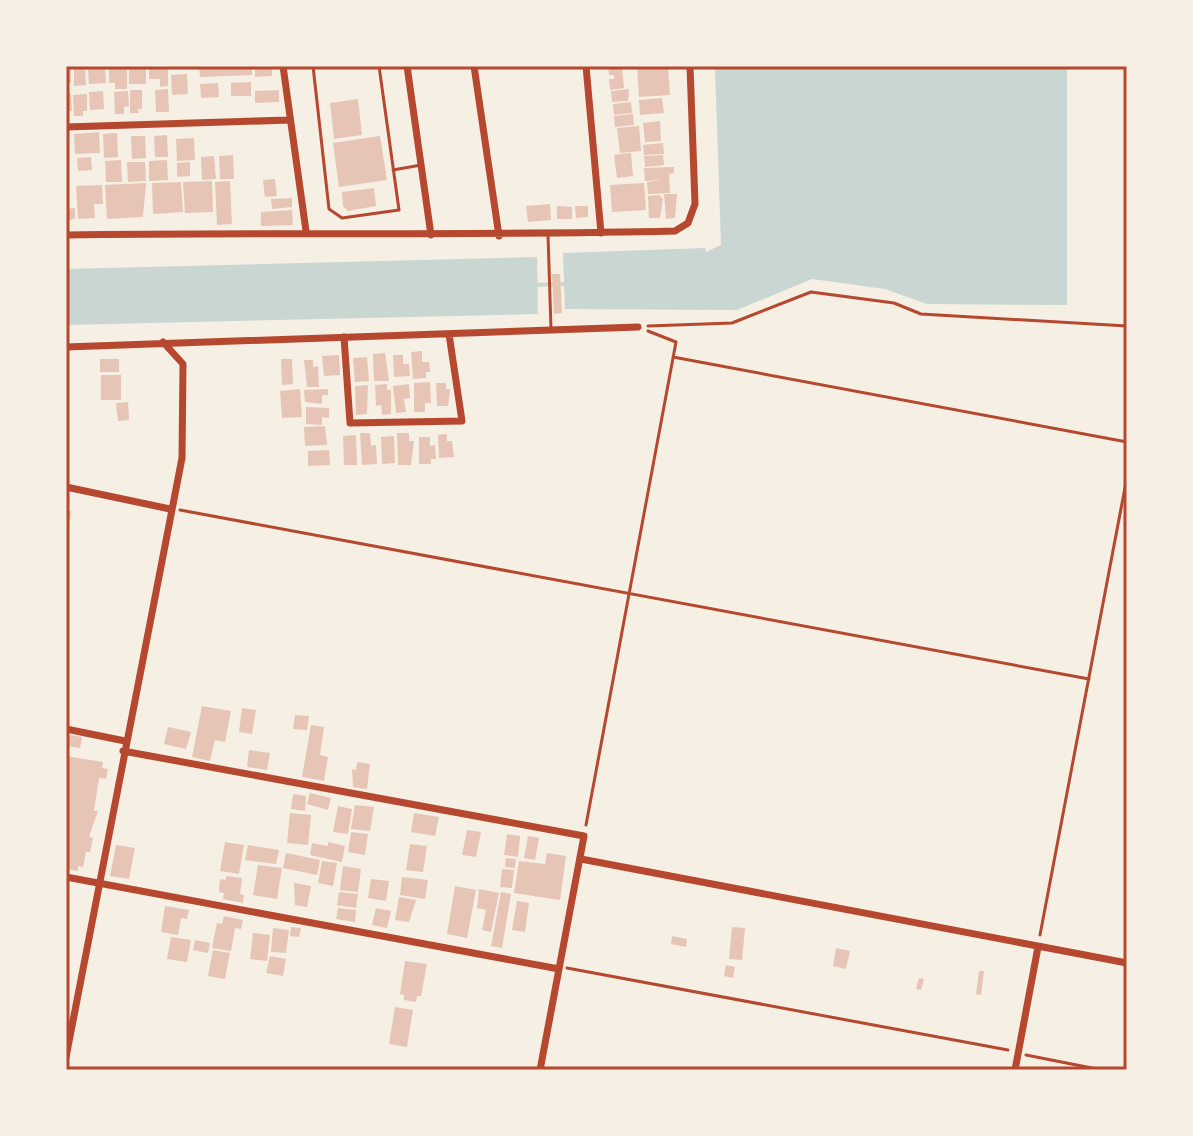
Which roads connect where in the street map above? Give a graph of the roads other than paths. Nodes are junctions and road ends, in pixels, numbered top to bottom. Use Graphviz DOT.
graph roads {
  1 [pos="283,66"];
  2 [pos="313,66"];
  3 [pos="379,66"];
  4 [pos="407,66"];
  5 [pos="474,66"];
  6 [pos="586,66"];
  7 [pos="690,66"];
  8 [pos="290,120"];
  9 [pos="66,127"];
  10 [pos="421,165"];
  11 [pos="393,170"];
  12 [pos="306,231"];
  13 [pos="601,233"];
  14 [pos="66,235"];
  15 [pos="431,235"];
  16 [pos="548,235"];
  17 [pos="499,236"];
  18 [pos="638,327"];
  19 [pos="551,329"];
  20 [pos="449,334"];
  21 [pos="344,337"];
  22 [pos="163,342"];
  23 [pos="66,347"];
  24 [pos="66,487"];
  25 [pos="170,509"];
  26 [pos="66,729"];
  27 [pos="125,741"];
  28 [pos="123,751"];
  29 [pos="581,859"];
  30 [pos="66,877"];
  31 [pos="99,883"];
  32 [pos="1038,947"];
  33 [pos="1127,963"];
  34 [pos="559,968"];
  35 [pos="68,1040"];
  36 [pos="66,1057"];
  37 [pos="540,1070"];
  38 [pos="1015,1070"];
  1 -- 8 [label="street"];
  2 -- 11 [label="lane"];
  3 -- 11 [label="lane"];
  4 -- 10 [label="street"];
  5 -- 17 [label="street"];
  6 -- 13 [label="street"];
  7 -- 13 [label="street"];
  8 -- 9 [label="street"];
  8 -- 12 [label="street"];
  10 -- 11 [label="lane"];
  10 -- 15 [label="street"];
  12 -- 14 [label="street"];
  12 -- 15 [label="street"];
  13 -- 16 [label="street"];
  15 -- 17 [label="street"];
  16 -- 17 [label="street"];
  16 -- 19 [label="lane"];
  18 -- 19 [label="street"];
  19 -- 20 [label="street"];
  20 -- 21 [label="street"];
  20 -- 21 [label="street"];
  21 -- 22 [label="street"];
  22 -- 23 [label="street"];
  22 -- 25 [label="street"];
  24 -- 25 [label="street"];
  25 -- 27 [label="street"];
  26 -- 27 [label="street"];
  27 -- 28 [label="street"];
  28 -- 29 [label="street"];
  28 -- 31 [label="street"];
  29 -- 32 [label="street"];
  29 -- 34 [label="street"];
  30 -- 31 [label="street"];
  31 -- 34 [label="street"];
  31 -- 35 [label="street"];
  32 -- 33 [label="street"];
  32 -- 38 [label="street"];
  34 -- 37 [label="street"];
  35 -- 36 [label="street"];
}
